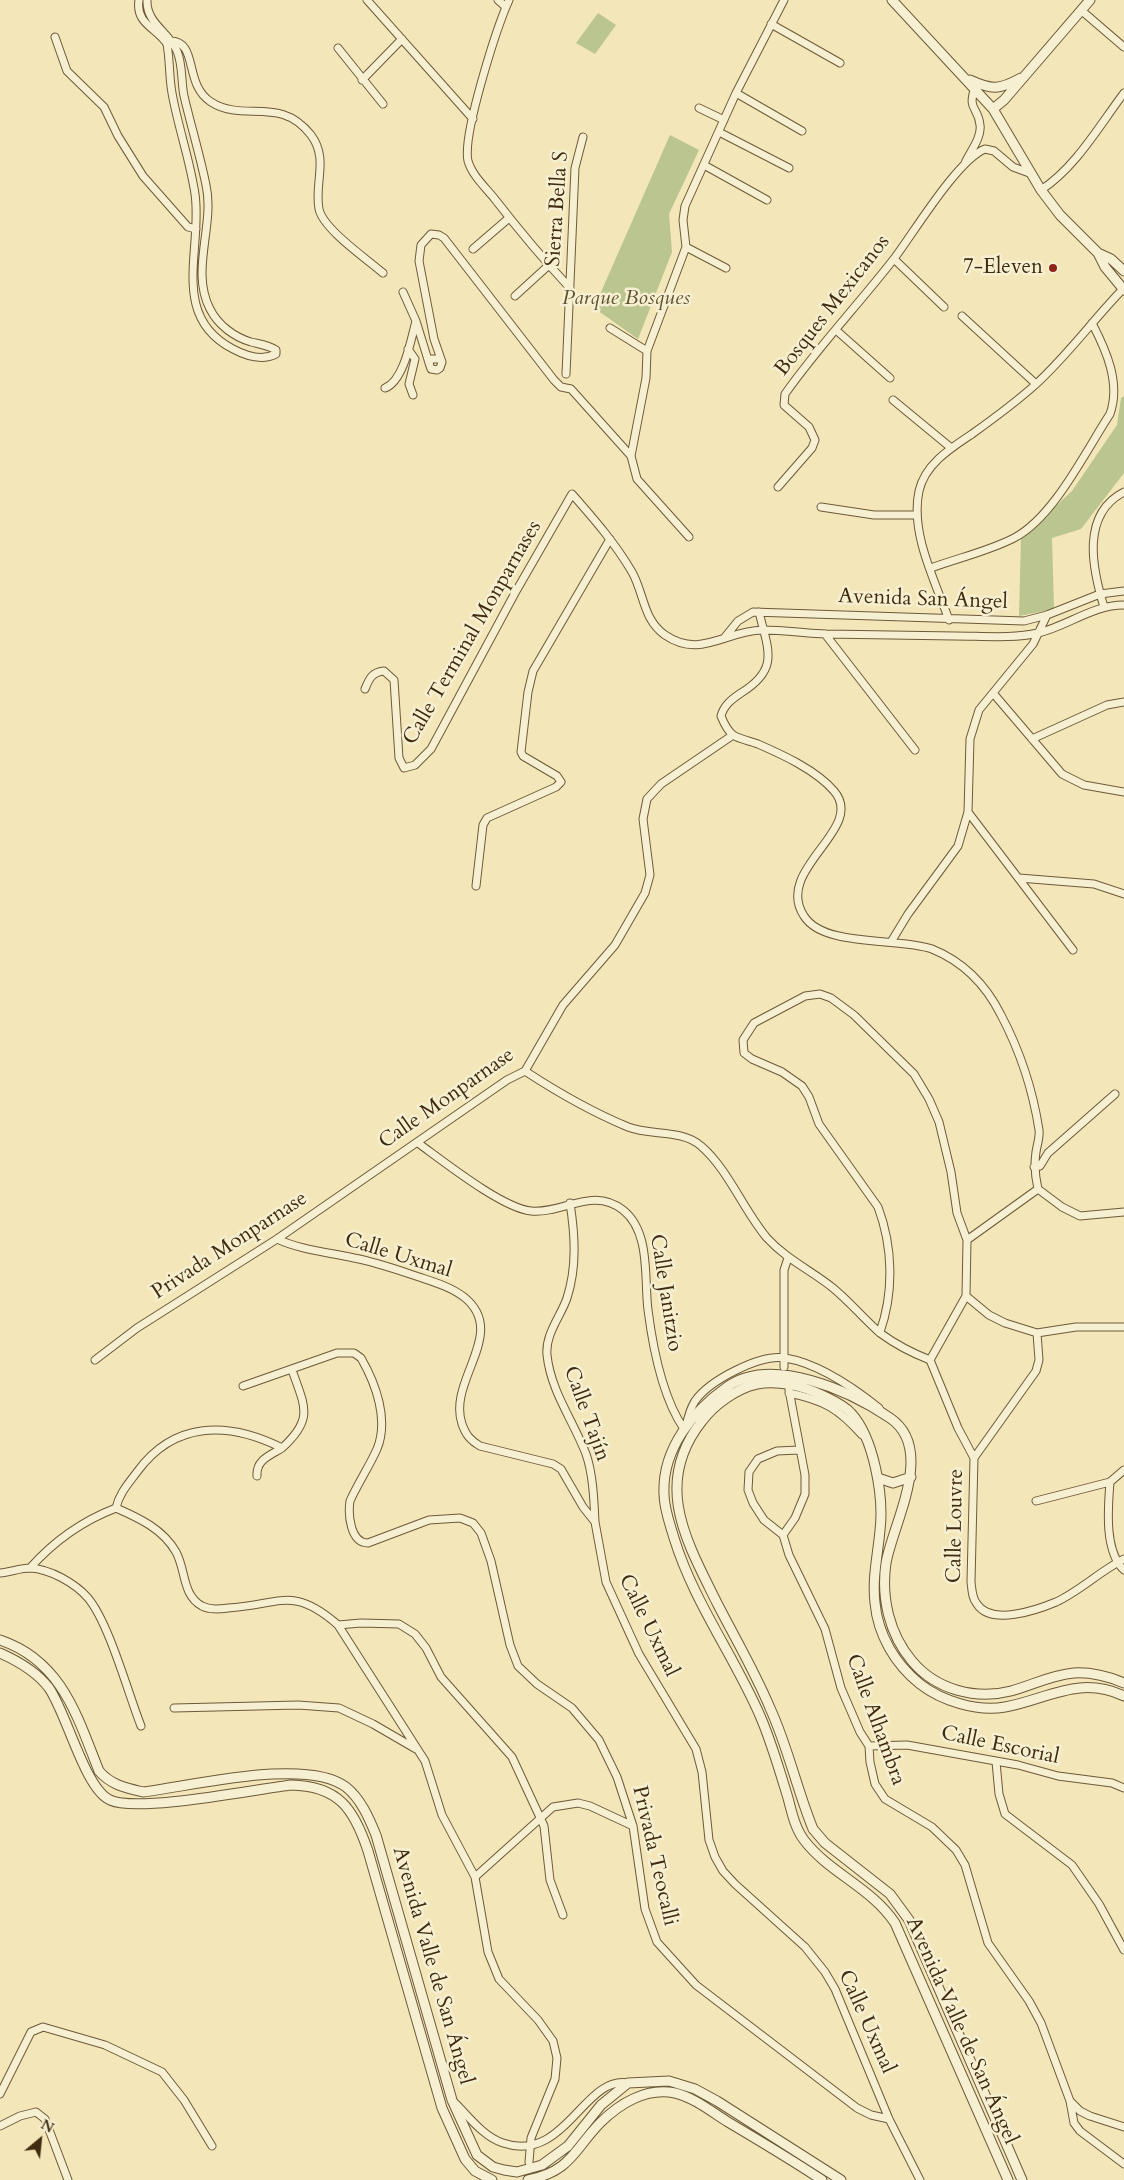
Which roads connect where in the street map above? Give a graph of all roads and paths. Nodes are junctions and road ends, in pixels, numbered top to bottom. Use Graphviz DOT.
graph roads {
  1 [pos="139,0"];
  2 [pos="147,0"];
  3 [pos="368,0"];
  4 [pos="498,0"];
  5 [pos="509,0"];
  6 [pos="784,0"];
  7 [pos="892,0"];
  8 [pos="1090,0"];
  9 [pos="506,7"];
  10 [pos="1082,11"];
  11 [pos="771,24"];
  12 [pos="55,37"];
  13 [pos="402,39"];
  14 [pos="169,41"];
  15 [pos="1124,47"];
  16 [pos="338,48"];
  17 [pos="840,64"];
  18 [pos="1025,75"];
  19 [pos="966,78"];
  20 [pos="362,80"];
  21 [pos="975,87"];
  22 [pos="736,93"];
  23 [pos="1124,93"];
  24 [pos="383,104"];
  25 [pos="699,108"];
  26 [pos="993,109"];
  27 [pos="473,119"];
  28 [pos="724,120"];
  29 [pos="802,131"];
  30 [pos="719,132"];
  31 [pos="583,137"];
  32 [pos="704,165"];
  33 [pos="788,168"];
  34 [pos="962,168"];
  35 [pos="1032,174"];
  36 [pos="1041,190"];
  37 [pos="767,200"];
  38 [pos="509,218"];
  39 [pos="196,229"];
  40 [pos="686,247"];
  41 [pos="473,249"];
  42 [pos="1098,253"];
  43 [pos="894,259"];
  44 [pos="549,265"];
  45 [pos="726,268"];
  46 [pos="1124,270"];
  47 [pos="383,272"];
  48 [pos="570,288"];
  49 [pos="1123,290"];
  50 [pos="403,292"];
  51 [pos="515,296"];
  52 [pos="944,308"];
  53 [pos="962,316"];
  54 [pos="416,321"];
  55 [pos="1092,323"];
  56 [pos="610,328"];
  57 [pos="836,330"];
  58 [pos="408,349"];
  59 [pos="647,351"];
  60 [pos="566,374"];
  61 [pos="890,378"];
  62 [pos="1036,384"];
  63 [pos="385,388"];
  64 [pos="413,395"];
  65 [pos="893,400"];
  66 [pos="950,447"];
  67 [pos="631,456"];
  68 [pos="778,487"];
  69 [pos="1124,492"];
  70 [pos="572,494"];
  71 [pos="821,507"];
  72 [pos="916,515"];
  73 [pos="689,537"];
  74 [pos="610,538"];
  75 [pos="931,568"];
  76 [pos="1124,591"];
  77 [pos="1100,594"];
  78 [pos="1124,605"];
  79 [pos="1104,607"];
  80 [pos="759,612"];
  81 [pos="1047,616"];
  82 [pos="949,620"];
  83 [pos="763,630"];
  84 [pos="1039,632"];
  85 [pos="824,634"];
  86 [pos="725,637"];
  87 [pos="365,689"];
  88 [pos="993,693"];
  89 [pos="1124,702"];
  90 [pos="733,734"];
  91 [pos="1032,739"];
  92 [pos="915,750"];
  93 [pos="1124,792"];
  94 [pos="968,812"];
  95 [pos="1019,878"];
  96 [pos="476,886"];
  97 [pos="1124,894"];
  98 [pos="892,942"];
  99 [pos="1073,950"];
  100 [pos="525,1071"];
  101 [pos="1115,1094"];
  102 [pos="418,1143"];
  103 [pos="1034,1167"];
  104 [pos="1038,1189"];
  105 [pos="342,1193"];
  106 [pos="570,1203"];
  107 [pos="1124,1212"];
  108 [pos="277,1238"];
  109 [pos="967,1240"];
  110 [pos="788,1258"];
  111 [pos="966,1296"];
  112 [pos="1124,1327"];
  113 [pos="880,1332"];
  114 [pos="1036,1333"];
  115 [pos="784,1358"];
  116 [pos="95,1360"];
  117 [pos="930,1360"];
  118 [pos="784,1367"];
  119 [pos="292,1370"];
  120 [pos="243,1386"];
  121 [pos="893,1420"];
  122 [pos="685,1428"];
  123 [pos="866,1440"];
  124 [pos="282,1448"];
  125 [pos="799,1450"];
  126 [pos="974,1458"];
  127 [pos="1124,1470"];
  128 [pos="257,1476"];
  129 [pos="911,1477"];
  130 [pos="878,1478"];
  131 [pos="1110,1482"];
  132 [pos="1036,1501"];
  133 [pos="116,1508"];
  134 [pos="595,1522"];
  135 [pos="783,1535"];
  136 [pos="1124,1559"];
  137 [pos="1117,1563"];
  138 [pos="30,1568"];
  139 [pos="1124,1570"];
  140 [pos="0,1573"];
  141 [pos="718,1604"];
  142 [pos="704,1610"];
  143 [pos="724,1618"];
  144 [pos="710,1623"];
  145 [pos="338,1625"];
  146 [pos="0,1640"];
  147 [pos="0,1653"];
  148 [pos="1124,1683"];
  149 [pos="1124,1696"];
  150 [pos="174,1708"];
  151 [pos="140,1726"];
  152 [pos="868,1746"];
  153 [pos="416,1749"];
  154 [pos="996,1762"];
  155 [pos="1124,1788"];
  156 [pos="540,1817"];
  157 [pos="633,1826"];
  158 [pos="475,1876"];
  159 [pos="563,1915"];
  160 [pos="1124,1950"];
  161 [pos="416,1970"];
  162 [pos="403,1974"];
  163 [pos="657,2082"];
  164 [pos="628,2083"];
  165 [pos="656,2093"];
  166 [pos="0,2094"];
  167 [pos="452,2100"];
  168 [pos="1070,2101"];
  169 [pos="889,2119"];
  170 [pos="0,2126"];
  171 [pos="1124,2127"];
  172 [pos="212,2146"];
  173 [pos="530,2146"];
  174 [pos="528,2162"];
  175 [pos="1124,2164"];
  176 [pos="493,2167"];
  177 [pos="477,2175"];
  178 [pos="68,2180"];
  179 [pos="490,2180"];
  180 [pos="528,2180"];
  181 [pos="822,2180"];
  182 [pos="841,2180"];
  183 [pos="920,2180"];
  184 [pos="1008,2180"];
  185 [pos="1022,2180"];
  1 -- 14 [label="street"];
  2 -- 14 [label="street"];
  3 -- 13 [label="street"];
  4 -- 9 [label="street"];
  5 -- 9 [label="street"];
  6 -- 11 [label="street"];
  7 -- 19 [label="street"];
  8 -- 10 [label="street"];
  9 -- 27 [label="street"];
  10 -- 15 [label="street"];
  10 -- 18 [label="street"];
  11 -- 17 [label="street"];
  11 -- 22 [label="street"];
  12 -- 39 [label="street"];
  13 -- 20 [label="street"];
  13 -- 27 [label="street"];
  14 -- 39 [label="street"];
  14 -- 39 [label="street"];
  14 -- 47 [label="street"];
  16 -- 20 [label="street"];
  18 -- 19 [label="street"];
  18 -- 26 [label="street"];
  19 -- 21 [label="street"];
  20 -- 24 [label="street"];
  21 -- 26 [label="street"];
  21 -- 34 [label="street, Bosques Mexicanos"];
  22 -- 28 [label="street"];
  22 -- 29 [label="street"];
  23 -- 36 [label="street"];
  25 -- 28 [label="street"];
  26 -- 35 [label="street"];
  27 -- 38 [label="street"];
  28 -- 30 [label="street"];
  30 -- 32 [label="street"];
  30 -- 33 [label="street"];
  31 -- 48 [label="street, Sierra Bella S"];
  32 -- 37 [label="street"];
  32 -- 40 [label="street"];
  34 -- 35 [label="street, Bosques Mexicanos"];
  34 -- 43 [label="street, Bosques Mexicanos"];
  35 -- 36 [label="street"];
  36 -- 42 [label="street"];
  38 -- 41 [label="street"];
  38 -- 44 [label="street"];
  40 -- 45 [label="street"];
  40 -- 59 [label="street"];
  42 -- 46 [label="street"];
  42 -- 49 [label="street"];
  43 -- 52 [label="street"];
  43 -- 57 [label="street, Bosques Mexicanos"];
  44 -- 48 [label="street"];
  44 -- 51 [label="street"];
  48 -- 60 [label="street, Sierra Bella S"];
  49 -- 55 [label="street"];
  50 -- 54 [label="street"];
  53 -- 62 [label="street"];
  54 -- 58 [label="street"];
  54 -- 67 [label="street"];
  55 -- 62 [label="street"];
  55 -- 75 [label="street"];
  56 -- 59 [label="street"];
  57 -- 61 [label="street"];
  57 -- 68 [label="street, Bosques Mexicanos"];
  58 -- 63 [label="street"];
  58 -- 64 [label="street"];
  59 -- 67 [label="street"];
  62 -- 66 [label="street"];
  65 -- 66 [label="street"];
  66 -- 72 [label="street"];
  67 -- 73 [label="street"];
  69 -- 77 [label="street"];
  70 -- 74 [label="street, Avenida San Ángel"];
  70 -- 87 [label="street, Calle Terminal Monparnases"];
  71 -- 72 [label="street"];
  72 -- 75 [label="street"];
  74 -- 86 [label="street, Avenida San Ángel"];
  74 -- 96 [label="street"];
  75 -- 82 [label="street"];
  76 -- 77 [label="street, Avenida San Ángel"];
  77 -- 79 [label="street"];
  77 -- 81 [label="street, Avenida San Ángel"];
  78 -- 79 [label="street, Avenida San Ángel"];
  79 -- 84 [label="street, Avenida San Ángel"];
  80 -- 82 [label="street, Avenida San Ángel"];
  80 -- 83 [label="street"];
  80 -- 86 [label="street, Avenida San Ángel"];
  81 -- 82 [label="street, Avenida San Ángel"];
  81 -- 84 [label="street"];
  83 -- 85 [label="street, Avenida San Ángel"];
  83 -- 86 [label="street, Avenida San Ángel"];
  83 -- 90 [label="street"];
  84 -- 85 [label="street, Avenida San Ángel"];
  84 -- 88 [label="street"];
  85 -- 92 [label="street"];
  88 -- 91 [label="street"];
  88 -- 94 [label="street"];
  89 -- 91 [label="street"];
  90 -- 98 [label="street"];
  90 -- 100 [label="street, Calle Monparnase"];
  91 -- 93 [label="street"];
  94 -- 95 [label="street"];
  94 -- 98 [label="street"];
  95 -- 97 [label="street"];
  95 -- 99 [label="street"];
  98 -- 103 [label="street"];
  100 -- 102 [label="street, Calle Monparnase"];
  100 -- 110 [label="street"];
  101 -- 103 [label="street"];
  102 -- 105 [label="street, Calle Monparnase"];
  102 -- 106 [label="street, Calle Janitzio"];
  103 -- 104 [label="street"];
  104 -- 107 [label="street"];
  104 -- 109 [label="street"];
  105 -- 108 [label="street, Privada Monparnase"];
  106 -- 122 [label="street, Calle Janitzio"];
  106 -- 134 [label="street, Calle Tajín"];
  108 -- 116 [label="street, Privada Monparnase"];
  108 -- 134 [label="street, Calle Uxmal"];
  109 -- 111 [label="street"];
  109 -- 113 [label="street"];
  110 -- 113 [label="street"];
  110 -- 115 [label="street"];
  111 -- 114 [label="street"];
  111 -- 117 [label="street"];
  112 -- 114 [label="street"];
  113 -- 117 [label="street"];
  114 -- 126 [label="street"];
  115 -- 118 [label="street"];
  115 -- 121 [label="street"];
  115 -- 122 [label="street"];
  117 -- 126 [label="street, Calle Louvre"];
  119 -- 120 [label="street, Privada Teocalli"];
  119 -- 124 [label="street"];
  119 -- 157 [label="street, Privada Teocalli"];
  121 -- 122 [label="street, Avenida Valle de San Ángel"];
  121 -- 129 [label="street, Avenida Valle de San Ángel"];
  122 -- 142 [label="street, Avenida Valle de San Ángel"];
  123 -- 125 [label="street"];
  123 -- 130 [label="street, Avenida Valle de San Ángel"];
  123 -- 141 [label="street, Avenida Valle de San Ángel"];
  124 -- 128 [label="street"];
  124 -- 133 [label="street"];
  125 -- 135 [label="street"];
  125 -- 135 [label="street"];
  126 -- 137 [label="street, Calle Louvre"];
  127 -- 131 [label="street"];
  129 -- 130 [label="street"];
  129 -- 148 [label="street, Avenida Valle de San Ángel"];
  130 -- 149 [label="street, Avenida Valle de San Ángel"];
  131 -- 132 [label="street"];
  131 -- 137 [label="street"];
  133 -- 138 [label="street"];
  133 -- 145 [label="street"];
  134 -- 169 [label="street, Calle Uxmal"];
  135 -- 152 [label="street, Calle Alhambra"];
  136 -- 137 [label="street, Calle Louvre"];
  137 -- 139 [label="street"];
  138 -- 140 [label="street"];
  138 -- 151 [label="street"];
  141 -- 142 [label="street"];
  141 -- 143 [label="street, Avenida Valle de San Ángel"];
  142 -- 144 [label="street, Avenida Valle de San Ángel"];
  143 -- 144 [label="street"];
  143 -- 185 [label="street, Avenida Valle de San Ángel"];
  144 -- 184 [label="street, Avenida Valle de San Ángel"];
  145 -- 153 [label="street"];
  145 -- 156 [label="street"];
  146 -- 161 [label="street, Avenida Valle de San Ángel"];
  147 -- 162 [label="street, Avenida Valle de San Ángel"];
  150 -- 153 [label="street"];
  152 -- 154 [label="street, Calle Escorial"];
  152 -- 168 [label="street, Calle Alhambra"];
  153 -- 158 [label="street"];
  154 -- 155 [label="street, Calle Escorial"];
  154 -- 160 [label="street"];
  156 -- 157 [label="street"];
  156 -- 158 [label="street"];
  156 -- 159 [label="street"];
  157 -- 169 [label="street, Privada Teocalli"];
  158 -- 173 [label="street"];
  161 -- 162 [label="street"];
  161 -- 167 [label="street, Avenida Valle de San Ángel"];
  162 -- 177 [label="street, Avenida Valle de San Ángel"];
  163 -- 164 [label="street"];
  163 -- 165 [label="street"];
  163 -- 182 [label="street"];
  164 -- 173 [label="street"];
  164 -- 176 [label="street"];
  165 -- 180 [label="street"];
  165 -- 181 [label="street"];
  166 -- 172 [label="street"];
  167 -- 173 [label="street"];
  167 -- 176 [label="street, Avenida Valle de San Ángel"];
  168 -- 171 [label="street"];
  168 -- 175 [label="street, Calle Alhambra"];
  169 -- 183 [label="street, Calle Uxmal"];
  170 -- 178 [label="street"];
  173 -- 174 [label="street"];
  176 -- 179 [label="street"];
  177 -- 179 [label="street, Avenida Valle de San Ángel"];
}
